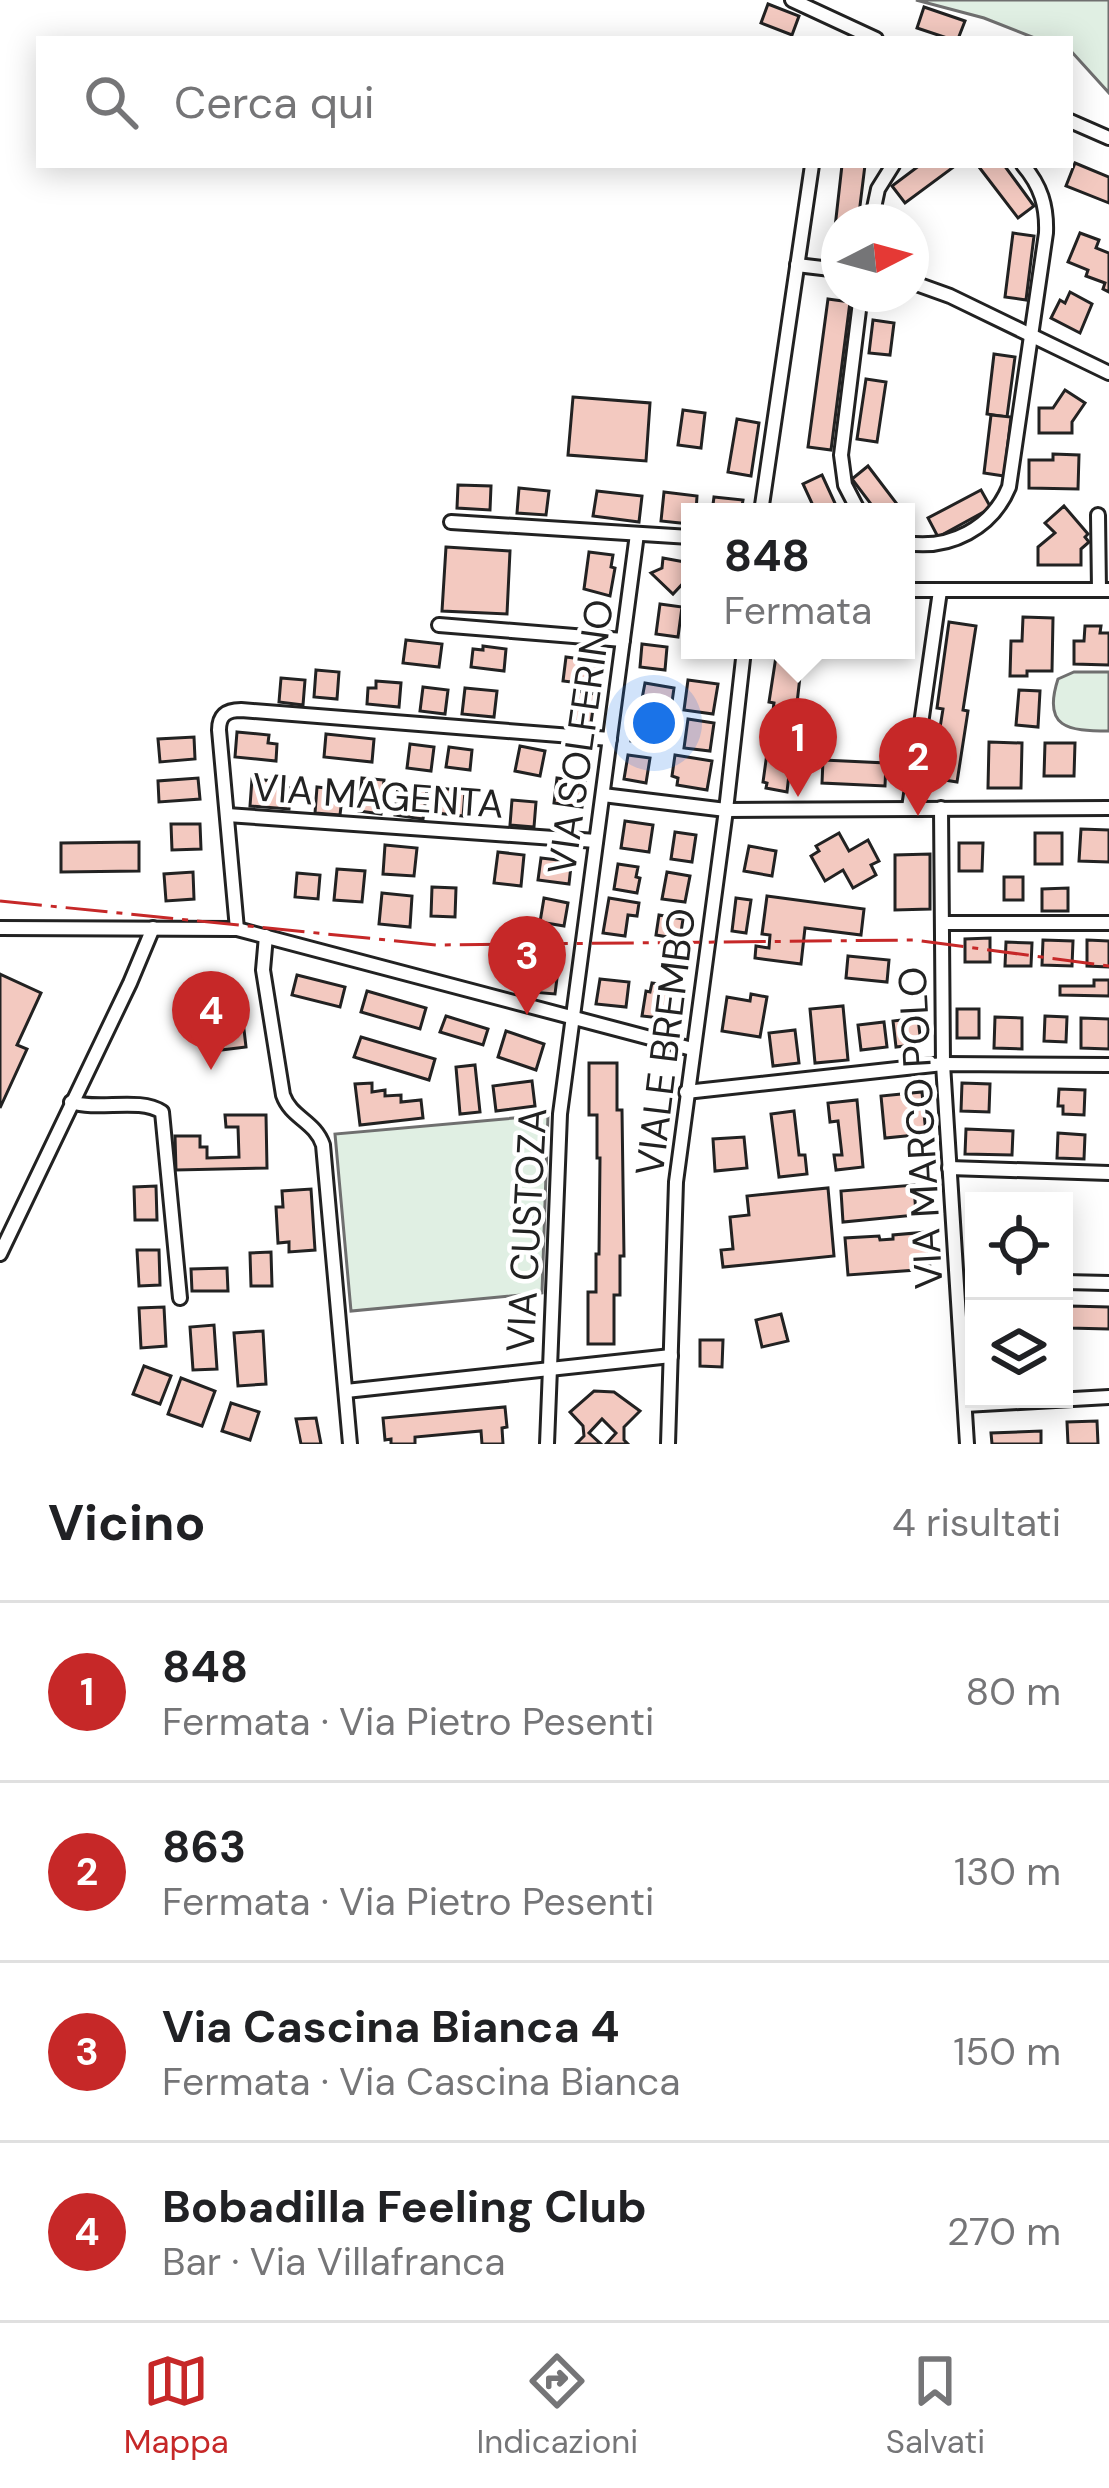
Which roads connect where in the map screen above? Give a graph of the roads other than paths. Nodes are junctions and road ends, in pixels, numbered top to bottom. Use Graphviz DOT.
graph roads {
  1 [pos="792,0"];
  2 [pos="834,21"];
  3 [pos="832,36"];
  4 [pos="870,36"];
  5 [pos="1073,122"];
  6 [pos="1109,138"];
  7 [pos="812,168"];
  8 [pos="891,168"];
  9 [pos="1025,168"];
  10 [pos="875,204"];
  11 [pos="797,265"];
  12 [pos="821,268"];
  13 [pos="929,288"];
  14 [pos="859,312"];
  15 [pos="1032,337"];
  16 [pos="1109,374"];
  17 [pos="762,503"];
  18 [pos="854,503"];
  19 [pos="1098,515"];
  20 [pos="451,522"];
  21 [pos="638,534"];
  22 [pos="681,536"];
  23 [pos="915,543"];
  24 [pos="915,590"];
  25 [pos="1104,590"];
  26 [pos="940,591"];
  27 [pos="439,625"];
  28 [pos="623,640"];
  29 [pos="743,659"];
  30 [pos="610,740"];
  31 [pos="603,795"];
  32 [pos="909,808"];
  33 [pos="941,808"];
  34 [pos="1109,808"];
  35 [pos="726,811"];
  36 [pos="227,815"];
  37 [pos="596,841"];
  38 [pos="942,923"];
  39 [pos="1109,923"];
  40 [pos="0,928"];
  41 [pos="153,928"];
  42 [pos="238,929"];
  43 [pos="266,936"];
  44 [pos="572,1019"];
  45 [pos="692,1049"];
  46 [pos="943,1064"];
  47 [pos="1109,1065"];
  48 [pos="686,1092"];
  49 [pos="71,1102"];
  50 [pos="950,1168"];
  51 [pos="1109,1173"];
  52 [pos="0,1254"];
  53 [pos="957,1280"];
  54 [pos="965,1280"];
  55 [pos="1073,1282"];
  56 [pos="1109,1282"];
  57 [pos="180,1298"];
  58 [pos="670,1356"];
  59 [pos="549,1369"];
  60 [pos="346,1390"];
  61 [pos="1109,1397"];
  62 [pos="1073,1399"];
  63 [pos="965,1406"];
  64 [pos="965,1408"];
  65 [pos="350,1444"];
  66 [pos="547,1444"];
  67 [pos="668,1444"];
  68 [pos="967,1444"];
  1 -- 2 [label="street"];
  2 -- 3 [label="street"];
  2 -- 4 [label="street"];
  5 -- 6 [label="street"];
  7 -- 11 [label="street"];
  8 -- 10 [label="street"];
  9 -- 15 [label="street"];
  11 -- 12 [label="street"];
  11 -- 17 [label="street"];
  13 -- 15 [label="street"];
  14 -- 18 [label="street"];
  15 -- 16 [label="street"];
  15 -- 23 [label="street"];
  19 -- 25 [label="street"];
  20 -- 21 [label="street"];
  21 -- 22 [label="street"];
  21 -- 28 [label="street, VIA SOLFERINO"];
  24 -- 26 [label="street"];
  25 -- 26 [label="street"];
  26 -- 32 [label="street"];
  27 -- 28 [label="street"];
  28 -- 30 [label="street, VIA SOLFERINO"];
  29 -- 35 [label="street, VIALE BREMBO"];
  30 -- 31 [label="street, VIA SOLFERINO"];
  30 -- 36 [label="street"];
  31 -- 35 [label="street"];
  31 -- 37 [label="street, VIA SOLFERINO"];
  32 -- 33 [label="street"];
  32 -- 35 [label="street"];
  33 -- 34 [label="street"];
  33 -- 38 [label="street, VIA MARCO POLO"];
  35 -- 45 [label="street, VIALE BREMBO"];
  36 -- 37 [label="street, VIA MAGENTA"];
  36 -- 42 [label="street"];
  37 -- 44 [label="street, VIA SOLFERINO"];
  38 -- 39 [label="street"];
  38 -- 46 [label="street, VIA MARCO POLO"];
  40 -- 41 [label="street"];
  41 -- 42 [label="street"];
  41 -- 49 [label="street"];
  42 -- 43 [label="street"];
  43 -- 44 [label="street"];
  43 -- 60 [label="street"];
  44 -- 45 [label="street"];
  44 -- 59 [label="street, VIA CUSTOZA"];
  45 -- 48 [label="street, VIALE BREMBO"];
  46 -- 47 [label="street"];
  46 -- 48 [label="street"];
  46 -- 50 [label="street, VIA MARCO POLO"];
  48 -- 58 [label="street, VIALE BREMBO"];
  49 -- 52 [label="street"];
  49 -- 57 [label="street"];
  50 -- 51 [label="street"];
  50 -- 53 [label="street, VIA MARCO POLO"];
  53 -- 54 [label="street"];
  53 -- 63 [label="street, VIA MARCO POLO"];
  55 -- 56 [label="street"];
  58 -- 59 [label="street"];
  58 -- 67 [label="street, VIALE BREMBO"];
  59 -- 60 [label="street"];
  59 -- 66 [label="street, VIA CUSTOZA"];
  60 -- 65 [label="street"];
  61 -- 62 [label="street"];
  64 -- 68 [label="street, VIA MARCO POLO"];
}
